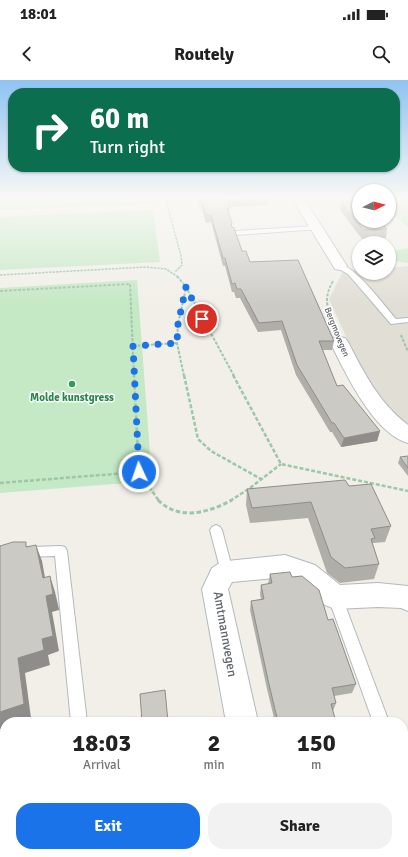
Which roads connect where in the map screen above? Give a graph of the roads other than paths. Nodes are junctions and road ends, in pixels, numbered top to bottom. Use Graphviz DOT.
graph roads {
  1 [pos="319,233"];
  2 [pos="340,266"];
  3 [pos="408,320"];
  4 [pos="339,342"];
  5 [pos="408,436"];
  6 [pos="216,530"];
  7 [pos="0,553"];
  8 [pos="227,572"];
  9 [pos="335,597"];
  10 [pos="408,599"];
  11 [pos="78,717"];
  12 [pos="241,717"];
  13 [pos="380,717"];
  1 -- 2 [label="street"];
  2 -- 3 [label="lane"];
  4 -- 5 [label="street, Bergmovegen"];
  6 -- 8 [label="lane"];
  7 -- 11 [label="lane"];
  8 -- 9 [label="street"];
  8 -- 12 [label="street, Amtmannvegen"];
  9 -- 10 [label="street"];
  9 -- 13 [label="lane"];
}
